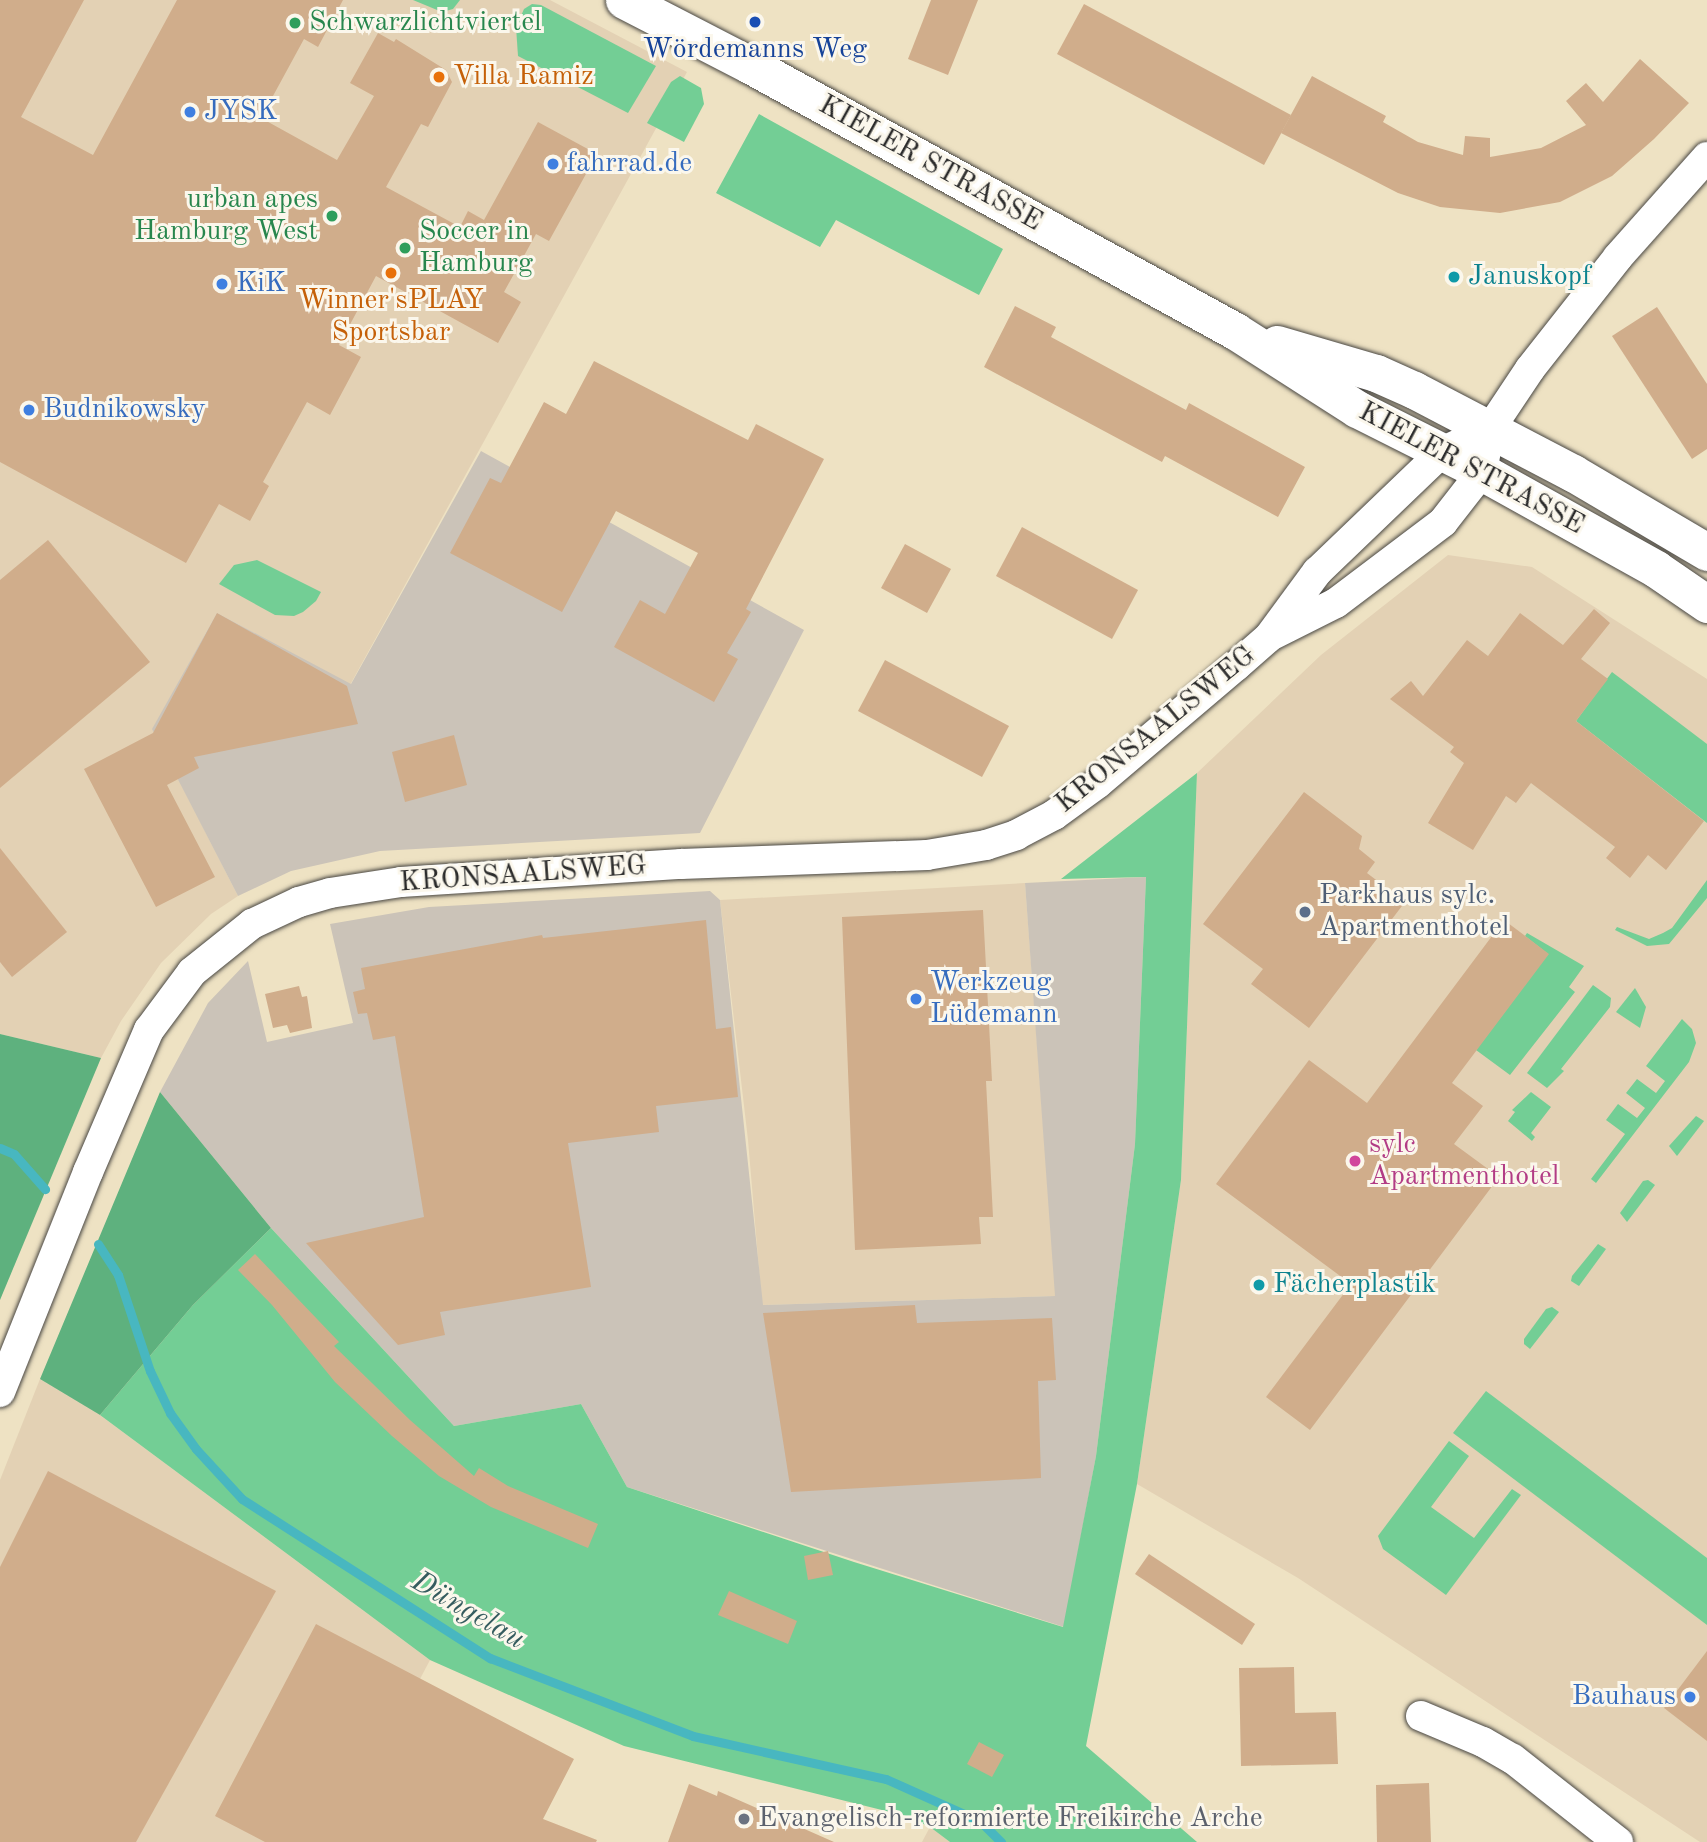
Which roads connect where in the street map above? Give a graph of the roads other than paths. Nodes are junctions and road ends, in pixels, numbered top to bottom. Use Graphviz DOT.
graph roads {
  1 [pos="624,0"];
  2 [pos="1707,157"];
  3 [pos="1236,331"];
  4 [pos="1490,429"];
  5 [pos="1442,452"];
  6 [pos="1482,472"];
  7 [pos="1707,552"];
  8 [pos="1707,604"];
  9 [pos="1269,637"];
  10 [pos="0,1392"];
  11 [pos="1421,1716"];
  12 [pos="1618,1842"];
  1 -- 3 [label="main road, KIELER STRASSE"];
  2 -- 4 [label="street"];
  3 -- 4 [label="main road, KIELER STRASSE"];
  3 -- 5 [label="main road, KIELER STRASSE"];
  4 -- 5 [label="street, KRONSAALSWEG"];
  4 -- 6 [label="street, KRONSAALSWEG"];
  4 -- 7 [label="main road, KIELER STRASSE"];
  5 -- 6 [label="main road, KIELER STRASSE"];
  5 -- 9 [label="street, KRONSAALSWEG"];
  6 -- 8 [label="main road, KIELER STRASSE"];
  6 -- 9 [label="street, KRONSAALSWEG"];
  9 -- 10 [label="street, KRONSAALSWEG"];
  11 -- 12 [label="street"];
}
